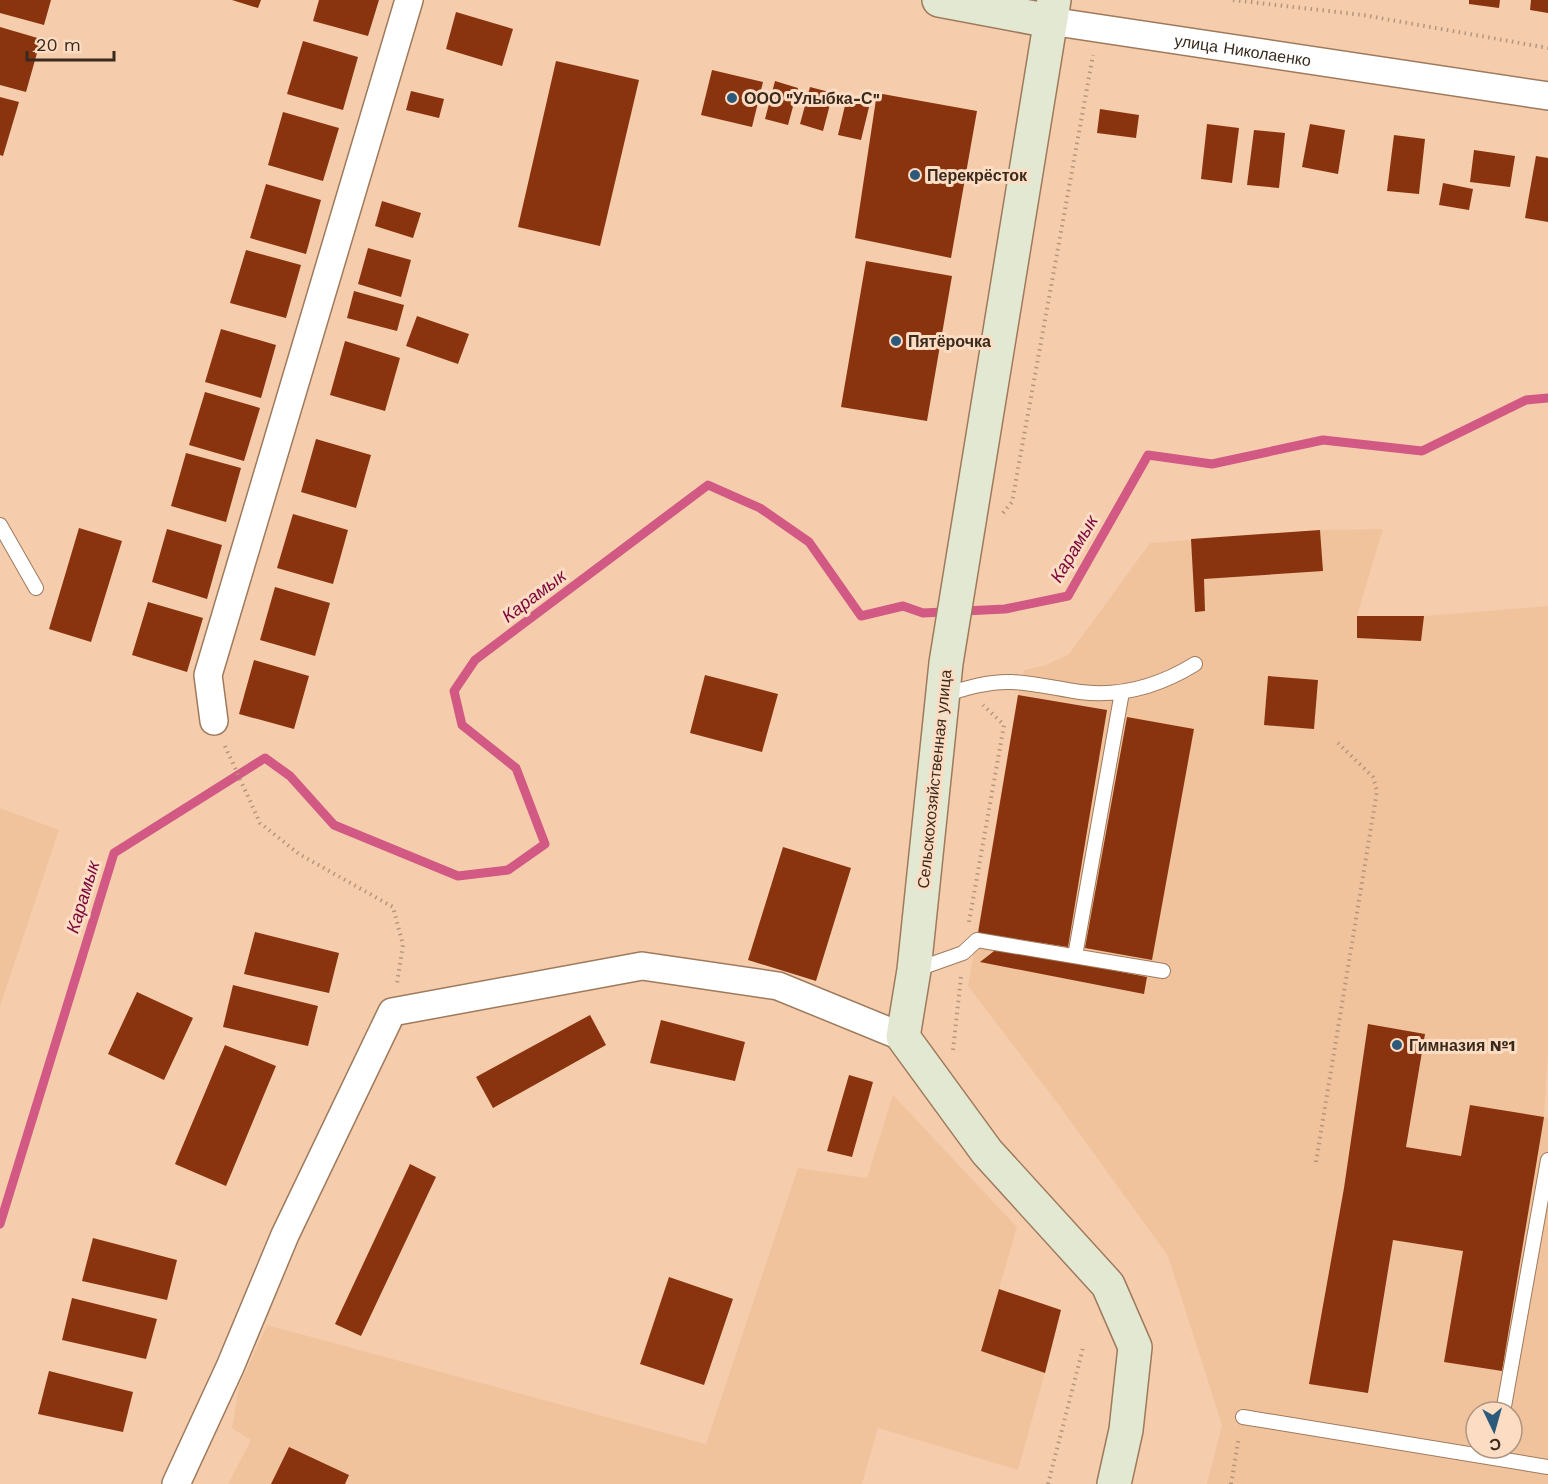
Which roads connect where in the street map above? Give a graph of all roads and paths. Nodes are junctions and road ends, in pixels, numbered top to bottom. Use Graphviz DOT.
graph roads {
  1 [pos="409,0"];
  2 [pos="939,0"];
  3 [pos="1233,0"];
  4 [pos="1052,10"];
  5 [pos="1097,28"];
  6 [pos="1548,48"];
  7 [pos="1548,96"];
  8 [pos="996,521"];
  9 [pos="0,525"];
  10 [pos="36,588"];
  11 [pos="1195,664"];
  12 [pos="951,682"];
  13 [pos="1122,692"];
  14 [pos="214,721"];
  15 [pos="1338,743"];
  16 [pos="963,953"];
  17 [pos="1075,956"];
  18 [pos="914,970"];
  19 [pos="1163,972"];
  20 [pos="392,1012"];
  21 [pos="903,1037"];
  22 [pos="930,1075"];
  23 [pos="1548,1160"];
  24 [pos="1316,1162"];
  25 [pos="1083,1348"];
  26 [pos="1505,1400"];
  27 [pos="1243,1417"];
  28 [pos="1464,1448"];
  29 [pos="1522,1460"];
  30 [pos="1548,1467"];
  31 [pos="176,1484"];
  32 [pos="1048,1484"];
  33 [pos="1114,1484"];
  34 [pos="1232,1484"];
  1 -- 14 [label="street"];
  2 -- 4 [label="main road, улица Николаенко"];
  3 -- 6 [label="path"];
  4 -- 5 [label="street, улица Николаенко"];
  4 -- 12 [label="main road, Сельскохозяйственная улица"];
  5 -- 7 [label="street, улица Николаенко"];
  5 -- 8 [label="path"];
  9 -- 10 [label="lane"];
  11 -- 13 [label="lane"];
  12 -- 13 [label="lane"];
  12 -- 16 [label="path"];
  12 -- 18 [label="main road, Сельскохозяйственная улица"];
  13 -- 17 [label="lane"];
  14 -- 20 [label="path"];
  15 -- 24 [label="path"];
  16 -- 17 [label="lane"];
  16 -- 18 [label="lane"];
  16 -- 22 [label="path"];
  17 -- 19 [label="lane"];
  18 -- 21 [label="main road, Сельскохозяйственная улица"];
  20 -- 21 [label="street"];
  20 -- 31 [label="street"];
  21 -- 22 [label="main road"];
  22 -- 33 [label="main road"];
  23 -- 26 [label="lane"];
  25 -- 32 [label="path"];
  27 -- 28 [label="lane"];
  27 -- 34 [label="path"];
  29 -- 30 [label="lane"];
}
